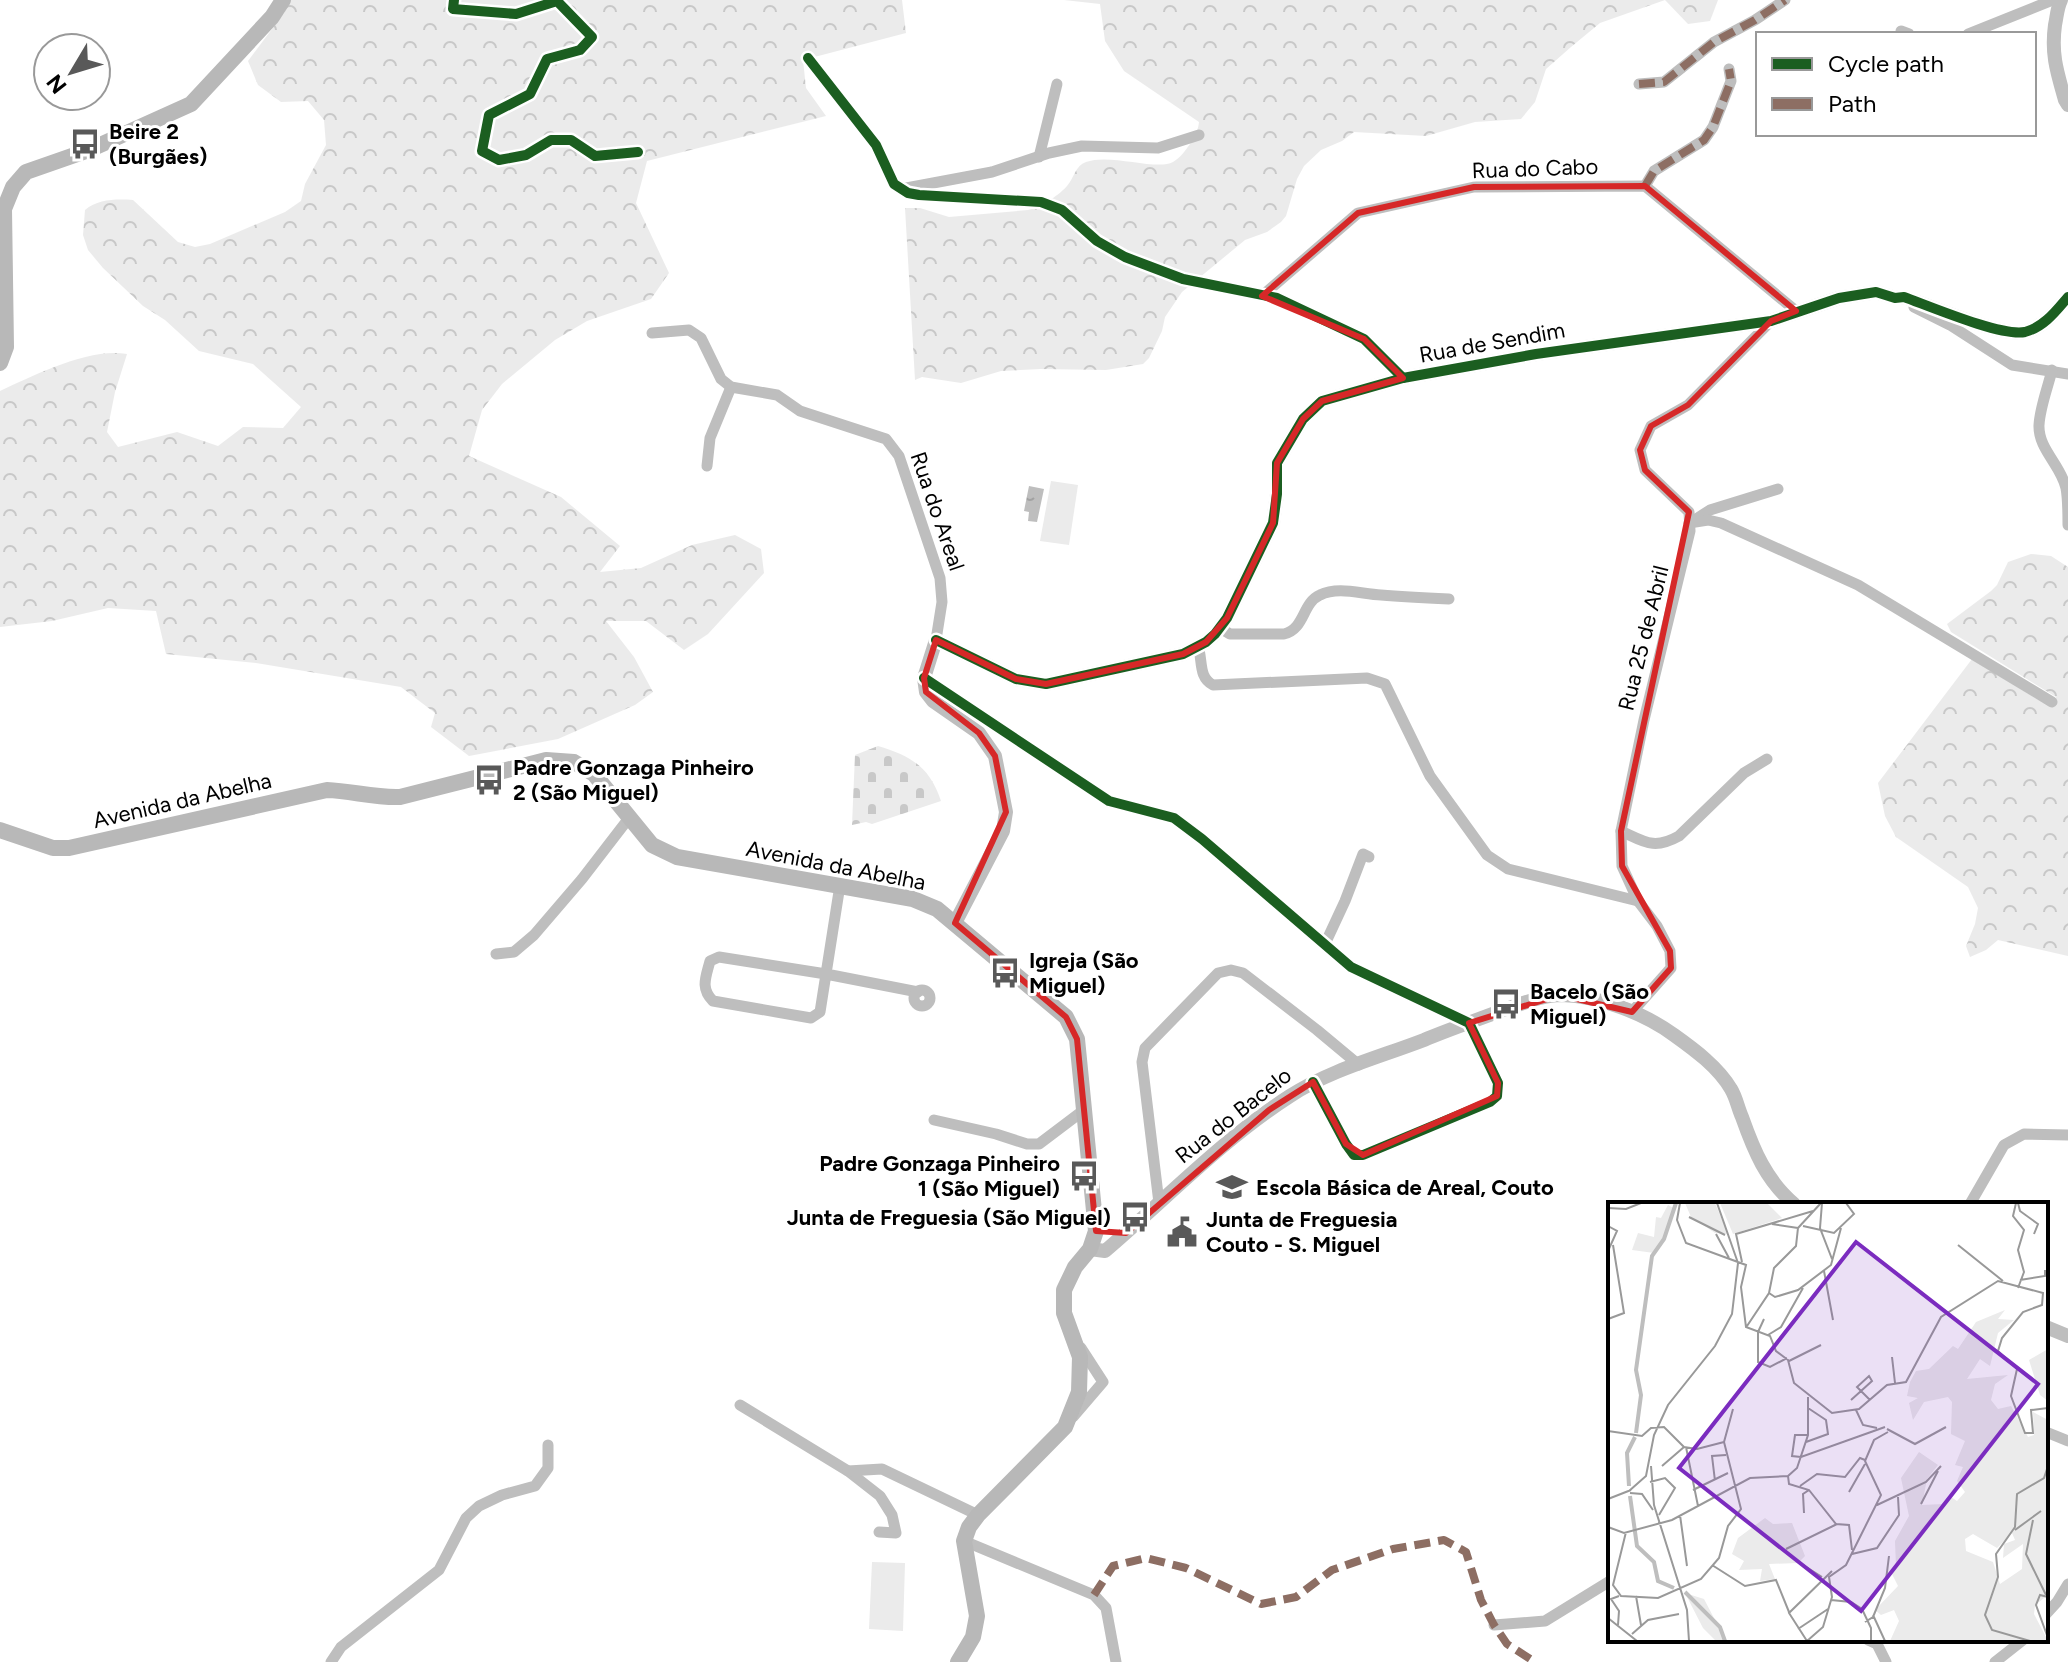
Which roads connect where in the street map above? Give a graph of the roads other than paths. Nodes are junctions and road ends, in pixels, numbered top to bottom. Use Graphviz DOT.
graph roads {
  1 [pos="283,0"];
  2 [pos="1785,0"];
  3 [pos="2053,0"];
  4 [pos="2061,0"];
  5 [pos="1973,32"];
  6 [pos="808,58"];
  7 [pos="1729,69"];
  8 [pos="1057,84"];
  9 [pos="1639,84"];
  10 [pos="2068,105"];
  11 [pos="1199,135"];
  12 [pos="1039,157"];
  13 [pos="1645,186"];
  14 [pos="900,189"];
  15 [pos="1262,296"];
  16 [pos="2068,297"];
  17 [pos="1895,298"];
  18 [pos="1796,311"];
  19 [pos="1771,321"];
  20 [pos="652,333"];
  21 [pos="0,363"];
  22 [pos="2052,370"];
  23 [pos="2068,374"];
  24 [pos="1403,378"];
  25 [pos="731,387"];
  26 [pos="707,466"];
  27 [pos="1778,489"];
  28 [pos="1689,523"];
  29 [pos="2068,525"];
  30 [pos="1449,599"];
  31 [pos="1220,628"];
  32 [pos="936,640"];
  33 [pos="1198,646"];
  34 [pos="924,678"];
  35 [pos="2052,702"];
  36 [pos="1767,759"];
  37 [pos="629,818"];
  38 [pos="0,830"];
  39 [pos="1621,831"];
  40 [pos="1369,857"];
  41 [pos="840,885"];
  42 [pos="1638,901"];
  43 [pos="955,923"];
  44 [pos="1325,944"];
  45 [pos="496,954"];
  46 [pos="826,974"];
  47 [pos="918,992"];
  48 [pos="1632,1012"];
  49 [pos="1469,1023"];
  50 [pos="1359,1065"];
  51 [pos="1313,1082"];
  52 [pos="1084,1110"];
  53 [pos="934,1120"];
  54 [pos="2068,1135"];
  55 [pos="1792,1202"];
  56 [pos="1971,1202"];
  57 [pos="1159,1203"];
  58 [pos="1096,1231"];
  59 [pos="1126,1233"];
  60 [pos="1090,1249"];
  61 [pos="2048,1328"];
  62 [pos="2068,1336"];
  63 [pos="1073,1337"];
  64 [pos="740,1405"];
  65 [pos="1065,1427"];
  66 [pos="2048,1433"];
  67 [pos="2068,1441"];
  68 [pos="548,1445"];
  69 [pos="848,1471"];
  70 [pos="978,1515"];
  71 [pos="879,1532"];
  72 [pos="964,1541"];
  73 [pos="1608,1582"];
  74 [pos="2068,1584"];
  75 [pos="2048,1612"];
  76 [pos="1494,1625"];
  77 [pos="1872,1642"];
  78 [pos="2020,1642"];
  79 [pos="331,1662"];
  80 [pos="958,1662"];
  81 [pos="1116,1662"];
  82 [pos="1886,1662"];
  83 [pos="1995,1662"];
  1 -- 21 [label="main road"];
  2 -- 9 [label="street"];
  3 -- 5 [label="street"];
  4 -- 10 [label="street"];
  6 -- 14 [label="street"];
  7 -- 13 [label="street"];
  8 -- 12 [label="street"];
  11 -- 12 [label="street"];
  12 -- 14 [label="street"];
  13 -- 15 [label="street, Rua do Cabo"];
  13 -- 18 [label="street"];
  14 -- 15 [label="street"];
  15 -- 24 [label="street"];
  16 -- 17 [label="street, Rua de Sendim"];
  17 -- 18 [label="street, Rua de Sendim"];
  17 -- 22 [label="street"];
  18 -- 19 [label="street, Rua de Sendim"];
  19 -- 24 [label="street, Rua de Sendim"];
  19 -- 28 [label="street"];
  20 -- 25 [label="street"];
  22 -- 23 [label="street"];
  22 -- 29 [label="street"];
  24 -- 31 [label="street, Rua de Sendim"];
  25 -- 26 [label="street"];
  25 -- 32 [label="street, Rua do Areal"];
  27 -- 28 [label="street"];
  28 -- 35 [label="street"];
  28 -- 39 [label="street, Rua 25 de Abril"];
  30 -- 31 [label="street"];
  31 -- 33 [label="street, Rua de Sendim"];
  32 -- 33 [label="street, Rua de Sendim"];
  32 -- 34 [label="street, Rua do Areal"];
  33 -- 42 [label="street"];
  34 -- 43 [label="street"];
  34 -- 44 [label="street"];
  36 -- 39 [label="street"];
  37 -- 38 [label="main road, Avenida da Abelha"];
  37 -- 41 [label="main road, Avenida da Abelha"];
  37 -- 45 [label="street"];
  39 -- 42 [label="street, Rua 25 de Abril"];
  40 -- 44 [label="street"];
  41 -- 43 [label="main road, Avenida da Abelha"];
  41 -- 46 [label="street"];
  42 -- 48 [label="street, Rua 25 de Abril"];
  43 -- 52 [label="main road, Avenida da Abelha"];
  44 -- 49 [label="street"];
  46 -- 46 [label="street"];
  46 -- 47 [label="street"];
  48 -- 49 [label="street, Rua do Bacelo"];
  48 -- 55 [label="street, Rua do Bacelo"];
  49 -- 50 [label="street, Rua do Bacelo"];
  49 -- 51 [label="street"];
  50 -- 51 [label="street, Rua do Bacelo"];
  50 -- 57 [label="street"];
  51 -- 57 [label="street, Rua do Bacelo"];
  52 -- 53 [label="street"];
  52 -- 58 [label="main road, Avenida da Abelha"];
  54 -- 56 [label="street"];
  57 -- 59 [label="street, Rua do Bacelo"];
  58 -- 59 [label="street"];
  58 -- 60 [label="main road, Avenida da Abelha"];
  59 -- 60 [label="street, Rua do Bacelo"];
  60 -- 63 [label="main road, Avenida da Abelha"];
  61 -- 62 [label="street"];
  63 -- 65 [label="main road, Avenida da Abelha"];
  63 -- 65 [label="street"];
  64 -- 69 [label="street"];
  65 -- 70 [label="main road, Avenida da Abelha"];
  66 -- 67 [label="street"];
  68 -- 79 [label="street"];
  69 -- 70 [label="street"];
  69 -- 71 [label="street"];
  70 -- 72 [label="main road, Avenida da Abelha"];
  72 -- 80 [label="main road"];
  72 -- 81 [label="street"];
  73 -- 76 [label="street"];
  74 -- 75 [label="street"];
  77 -- 82 [label="street"];
  78 -- 83 [label="street"];
}
